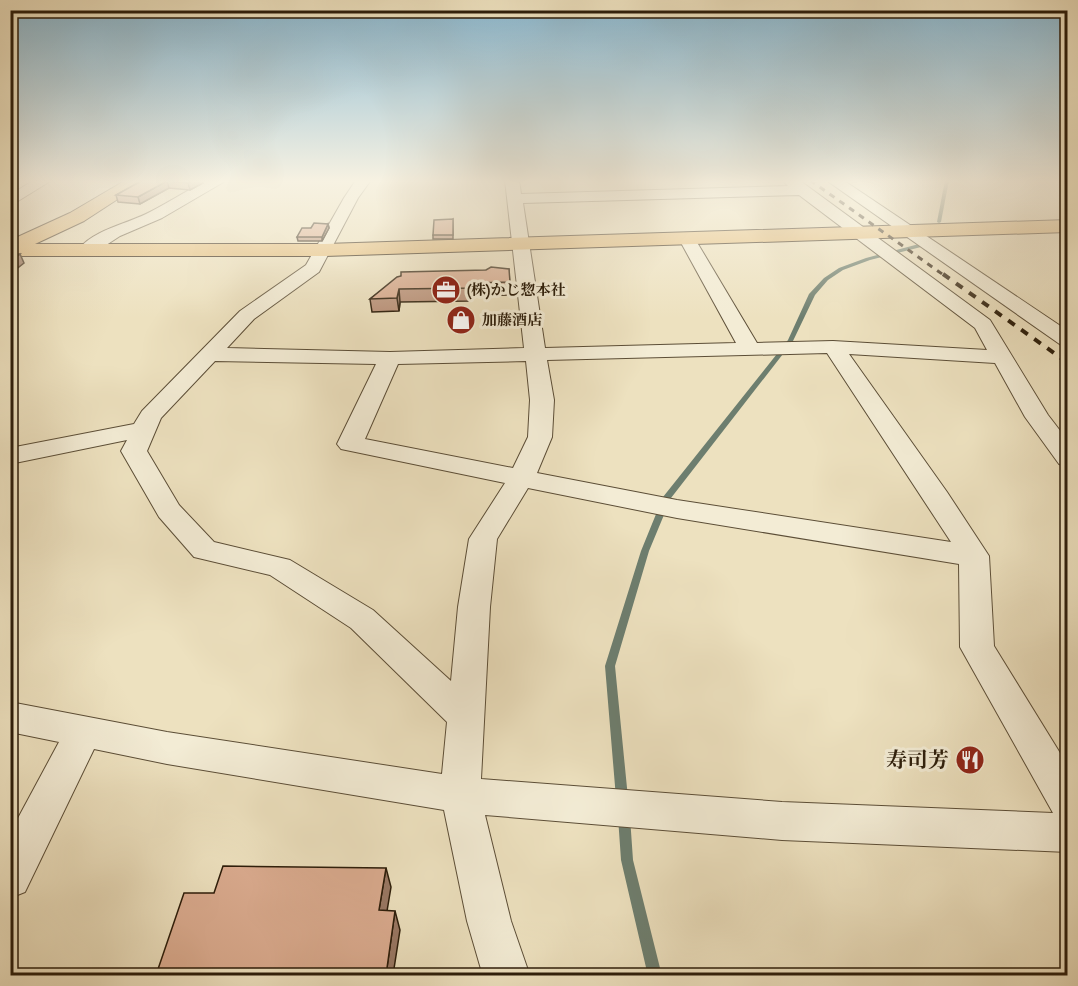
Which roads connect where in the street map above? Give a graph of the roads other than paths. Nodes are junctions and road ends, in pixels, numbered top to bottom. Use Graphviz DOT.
graph roads {
  1 [pos="58,226"];
  2 [pos="130,226"];
  3 [pos="337,226"];
  4 [pos="519,226"];
  5 [pos="851,226"];
  6 [pos="902,226"];
  7 [pos="1068,226"];
  8 [pos="910,231"];
  9 [pos="860,233"];
  10 [pos="687,239"];
  11 [pos="522,245"];
  12 [pos="10,248"];
  13 [pos="88,249"];
  14 [pos="325,250"];
  15 [pos="1068,341"];
  16 [pos="833,347"];
  17 [pos="760,348"];
  18 [pos="210,354"];
  19 [pos="537,354"];
  20 [pos="1004,357"];
  21 [pos="390,358"];
  22 [pos="145,429"];
  23 [pos="10,456"];
  24 [pos="1068,459"];
  25 [pos="521,478"];
  26 [pos="974,556"];
  27 [pos="10,717"];
  28 [pos="467,718"];
  29 [pos="84,731"];
  30 [pos="460,795"];
  31 [pos="1068,802"];
  32 [pos="1068,833"];
  33 [pos="10,877"];
  34 [pos="507,975"];
  1 -- 12 [label="main road"];
  2 -- 13 [label="street"];
  3 -- 14 [label="street"];
  4 -- 11 [label="street"];
  5 -- 9 [label="street"];
  6 -- 8 [label="street"];
  7 -- 8 [label="main road"];
  8 -- 9 [label="main road"];
  8 -- 15 [label="street"];
  9 -- 10 [label="main road"];
  9 -- 20 [label="street"];
  10 -- 11 [label="main road"];
  10 -- 17 [label="street"];
  11 -- 14 [label="main road"];
  11 -- 19 [label="street"];
  12 -- 13 [label="main road"];
  13 -- 14 [label="main road"];
  14 -- 18 [label="street"];
  16 -- 17 [label="street"];
  16 -- 20 [label="street"];
  16 -- 26 [label="street"];
  17 -- 19 [label="street"];
  18 -- 21 [label="street"];
  18 -- 22 [label="street"];
  19 -- 21 [label="street"];
  19 -- 25 [label="street"];
  20 -- 24 [label="street"];
  21 -- 25 [label="street"];
  22 -- 23 [label="street"];
  22 -- 28 [label="street"];
  25 -- 26 [label="street"];
  25 -- 28 [label="street"];
  26 -- 31 [label="street"];
  27 -- 29 [label="street"];
  28 -- 30 [label="street"];
  29 -- 30 [label="street"];
  29 -- 33 [label="street"];
  30 -- 32 [label="street"];
  30 -- 34 [label="street"];
}
